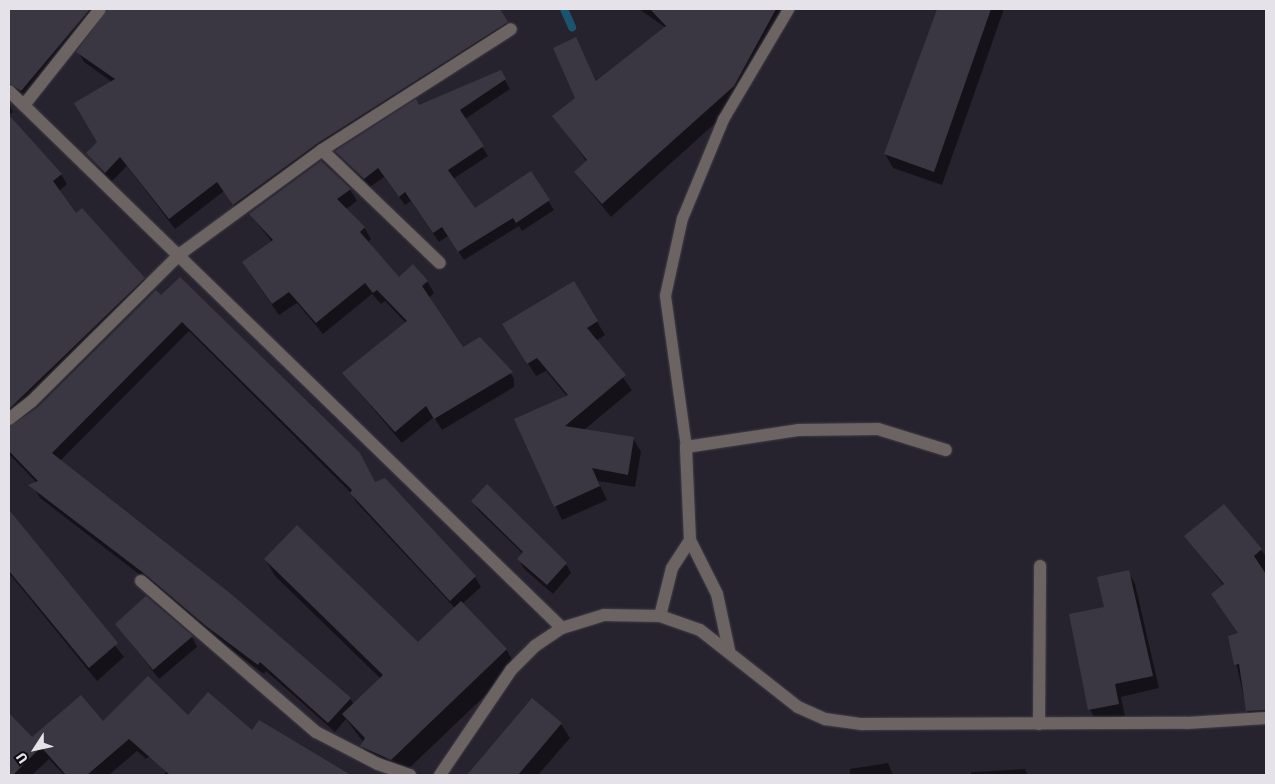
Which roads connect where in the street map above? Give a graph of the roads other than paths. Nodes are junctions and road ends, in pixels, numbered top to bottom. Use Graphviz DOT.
graph roads {
  1 [pos="100,9"];
  2 [pos="788,9"];
  3 [pos="511,29"];
  4 [pos="9,91"];
  5 [pos="24,105"];
  6 [pos="322,150"];
  7 [pos="180,254"];
  8 [pos="440,263"];
  9 [pos="9,419"];
  10 [pos="686,447"];
  11 [pos="946,450"];
  12 [pos="690,540"];
  13 [pos="1040,566"];
  14 [pos="141,581"];
  15 [pos="660,616"];
  16 [pos="562,628"];
  17 [pos="729,650"];
  18 [pos="1266,718"];
  19 [pos="1039,724"];
  20 [pos="410,775"];
  21 [pos="440,775"];
  1 -- 5 [label="street"];
  2 -- 10 [label="lane"];
  3 -- 6 [label="street"];
  4 -- 5 [label="street"];
  5 -- 7 [label="street"];
  6 -- 7 [label="street"];
  6 -- 8 [label="street"];
  7 -- 9 [label="street"];
  7 -- 16 [label="street"];
  10 -- 11 [label="street"];
  10 -- 12 [label="street"];
  12 -- 15 [label="street"];
  12 -- 17 [label="street"];
  13 -- 19 [label="street"];
  14 -- 20 [label="street"];
  15 -- 16 [label="street"];
  15 -- 17 [label="street"];
  16 -- 21 [label="street"];
  17 -- 19 [label="street"];
  18 -- 19 [label="street"];
}
